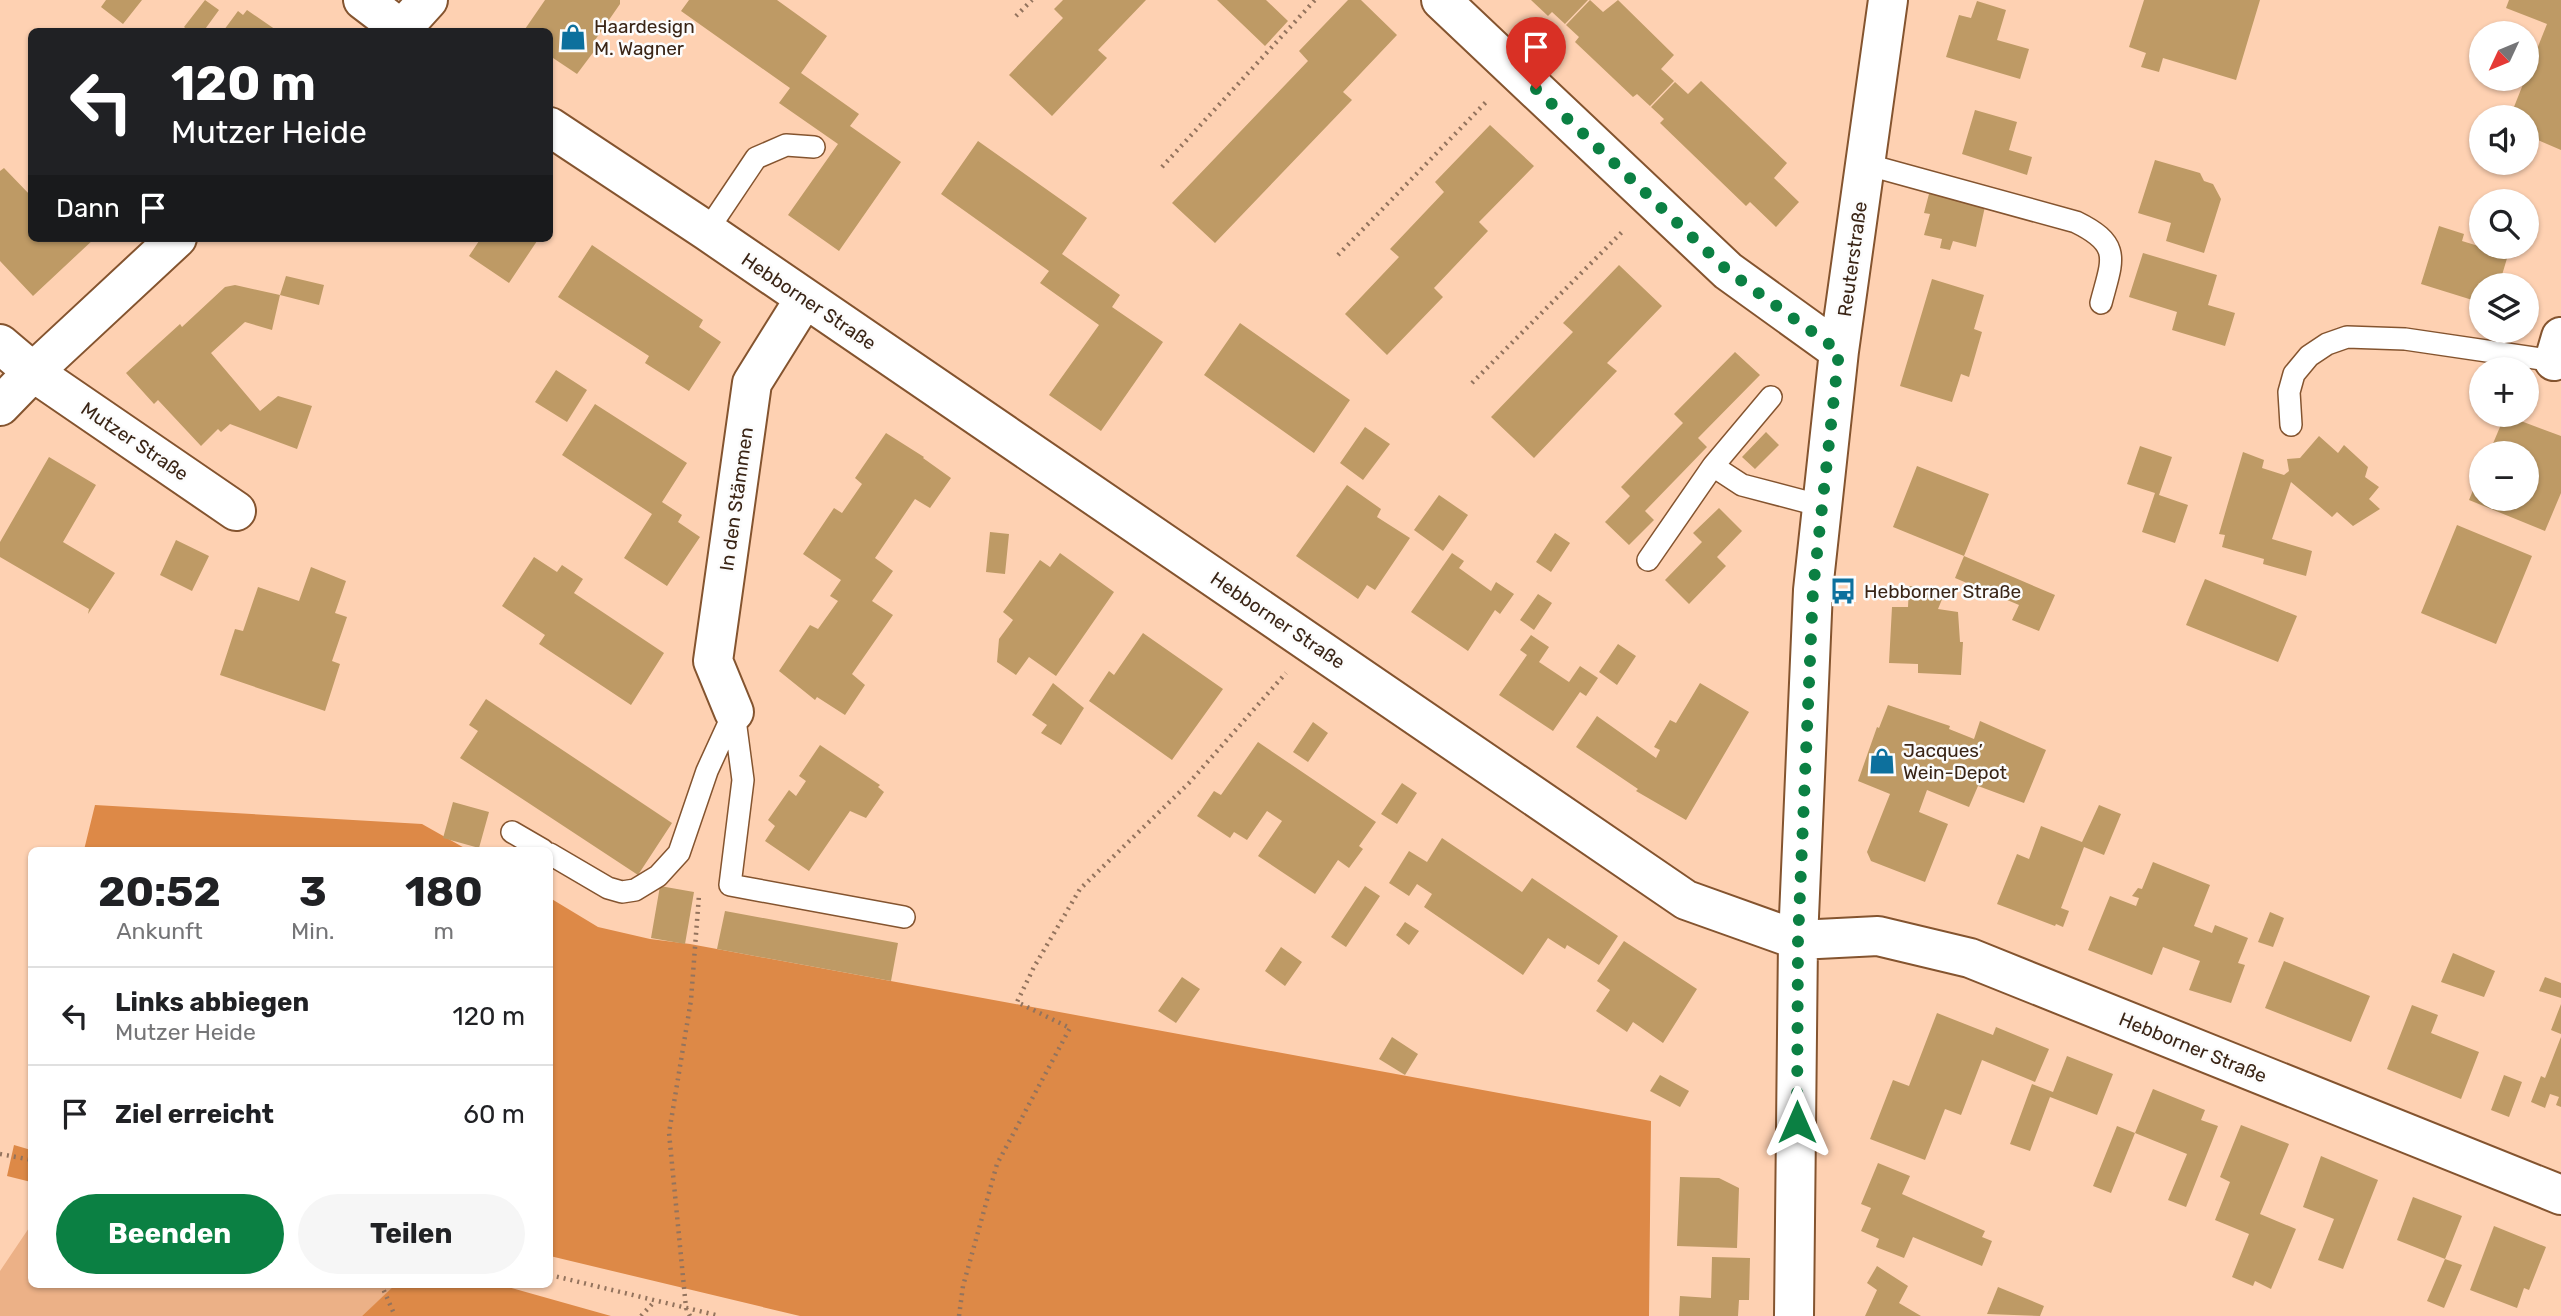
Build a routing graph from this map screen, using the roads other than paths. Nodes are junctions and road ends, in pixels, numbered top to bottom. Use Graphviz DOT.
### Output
graph roads {
  1 [pos="363,0"];
  2 [pos="428,0"];
  3 [pos="1441,0"];
  4 [pos="1888,0"];
  5 [pos="398,28"];
  6 [pos="405,28"];
  7 [pos="553,129"];
  8 [pos="814,147"];
  9 [pos="1865,164"];
  10 [pos="707,231"];
  11 [pos="173,242"];
  12 [pos="805,298"];
  13 [pos="2101,303"];
  14 [pos="0,344"];
  15 [pos="2558,349"];
  16 [pos="1839,351"];
  17 [pos="33,372"];
  18 [pos="1772,397"];
  19 [pos="0,406"];
  20 [pos="2291,425"];
  21 [pos="1713,466"];
  22 [pos="1822,506"];
  23 [pos="236,510"];
  24 [pos="1648,560"];
  25 [pos="734,712"];
  26 [pos="512,832"];
  27 [pos="538,847"];
  28 [pos="553,856"];
  29 [pos="904,917"];
  30 [pos="1798,940"];
  31 [pos="2561,1195"];
  32 [pos="1794,1316"];
  1 -- 5 [label="street"];
  2 -- 6 [label="street"];
  3 -- 16 [label="street"];
  4 -- 9 [label="street, Reuterstraße"];
  7 -- 10 [label="street, Hebborner Straße"];
  8 -- 10 [label="lane"];
  9 -- 13 [label="lane"];
  9 -- 16 [label="street, Reuterstraße"];
  10 -- 12 [label="street, Hebborner Straße"];
  11 -- 17 [label="street"];
  12 -- 25 [label="street, In den Stämmen"];
  12 -- 30 [label="street, Hebborner Straße"];
  14 -- 17 [label="street, Mutzer Straße"];
  15 -- 20 [label="lane"];
  16 -- 22 [label="street, Reuterstraße"];
  17 -- 19 [label="street"];
  17 -- 23 [label="street, Mutzer Straße"];
  18 -- 21 [label="lane"];
  21 -- 22 [label="lane"];
  21 -- 24 [label="lane"];
  22 -- 30 [label="street, Reuterstraße"];
  25 -- 28 [label="lane"];
  25 -- 29 [label="lane"];
  26 -- 27 [label="lane"];
  30 -- 31 [label="street, Hebborner Straße"];
  30 -- 32 [label="street, Reuterstraße"];
}
